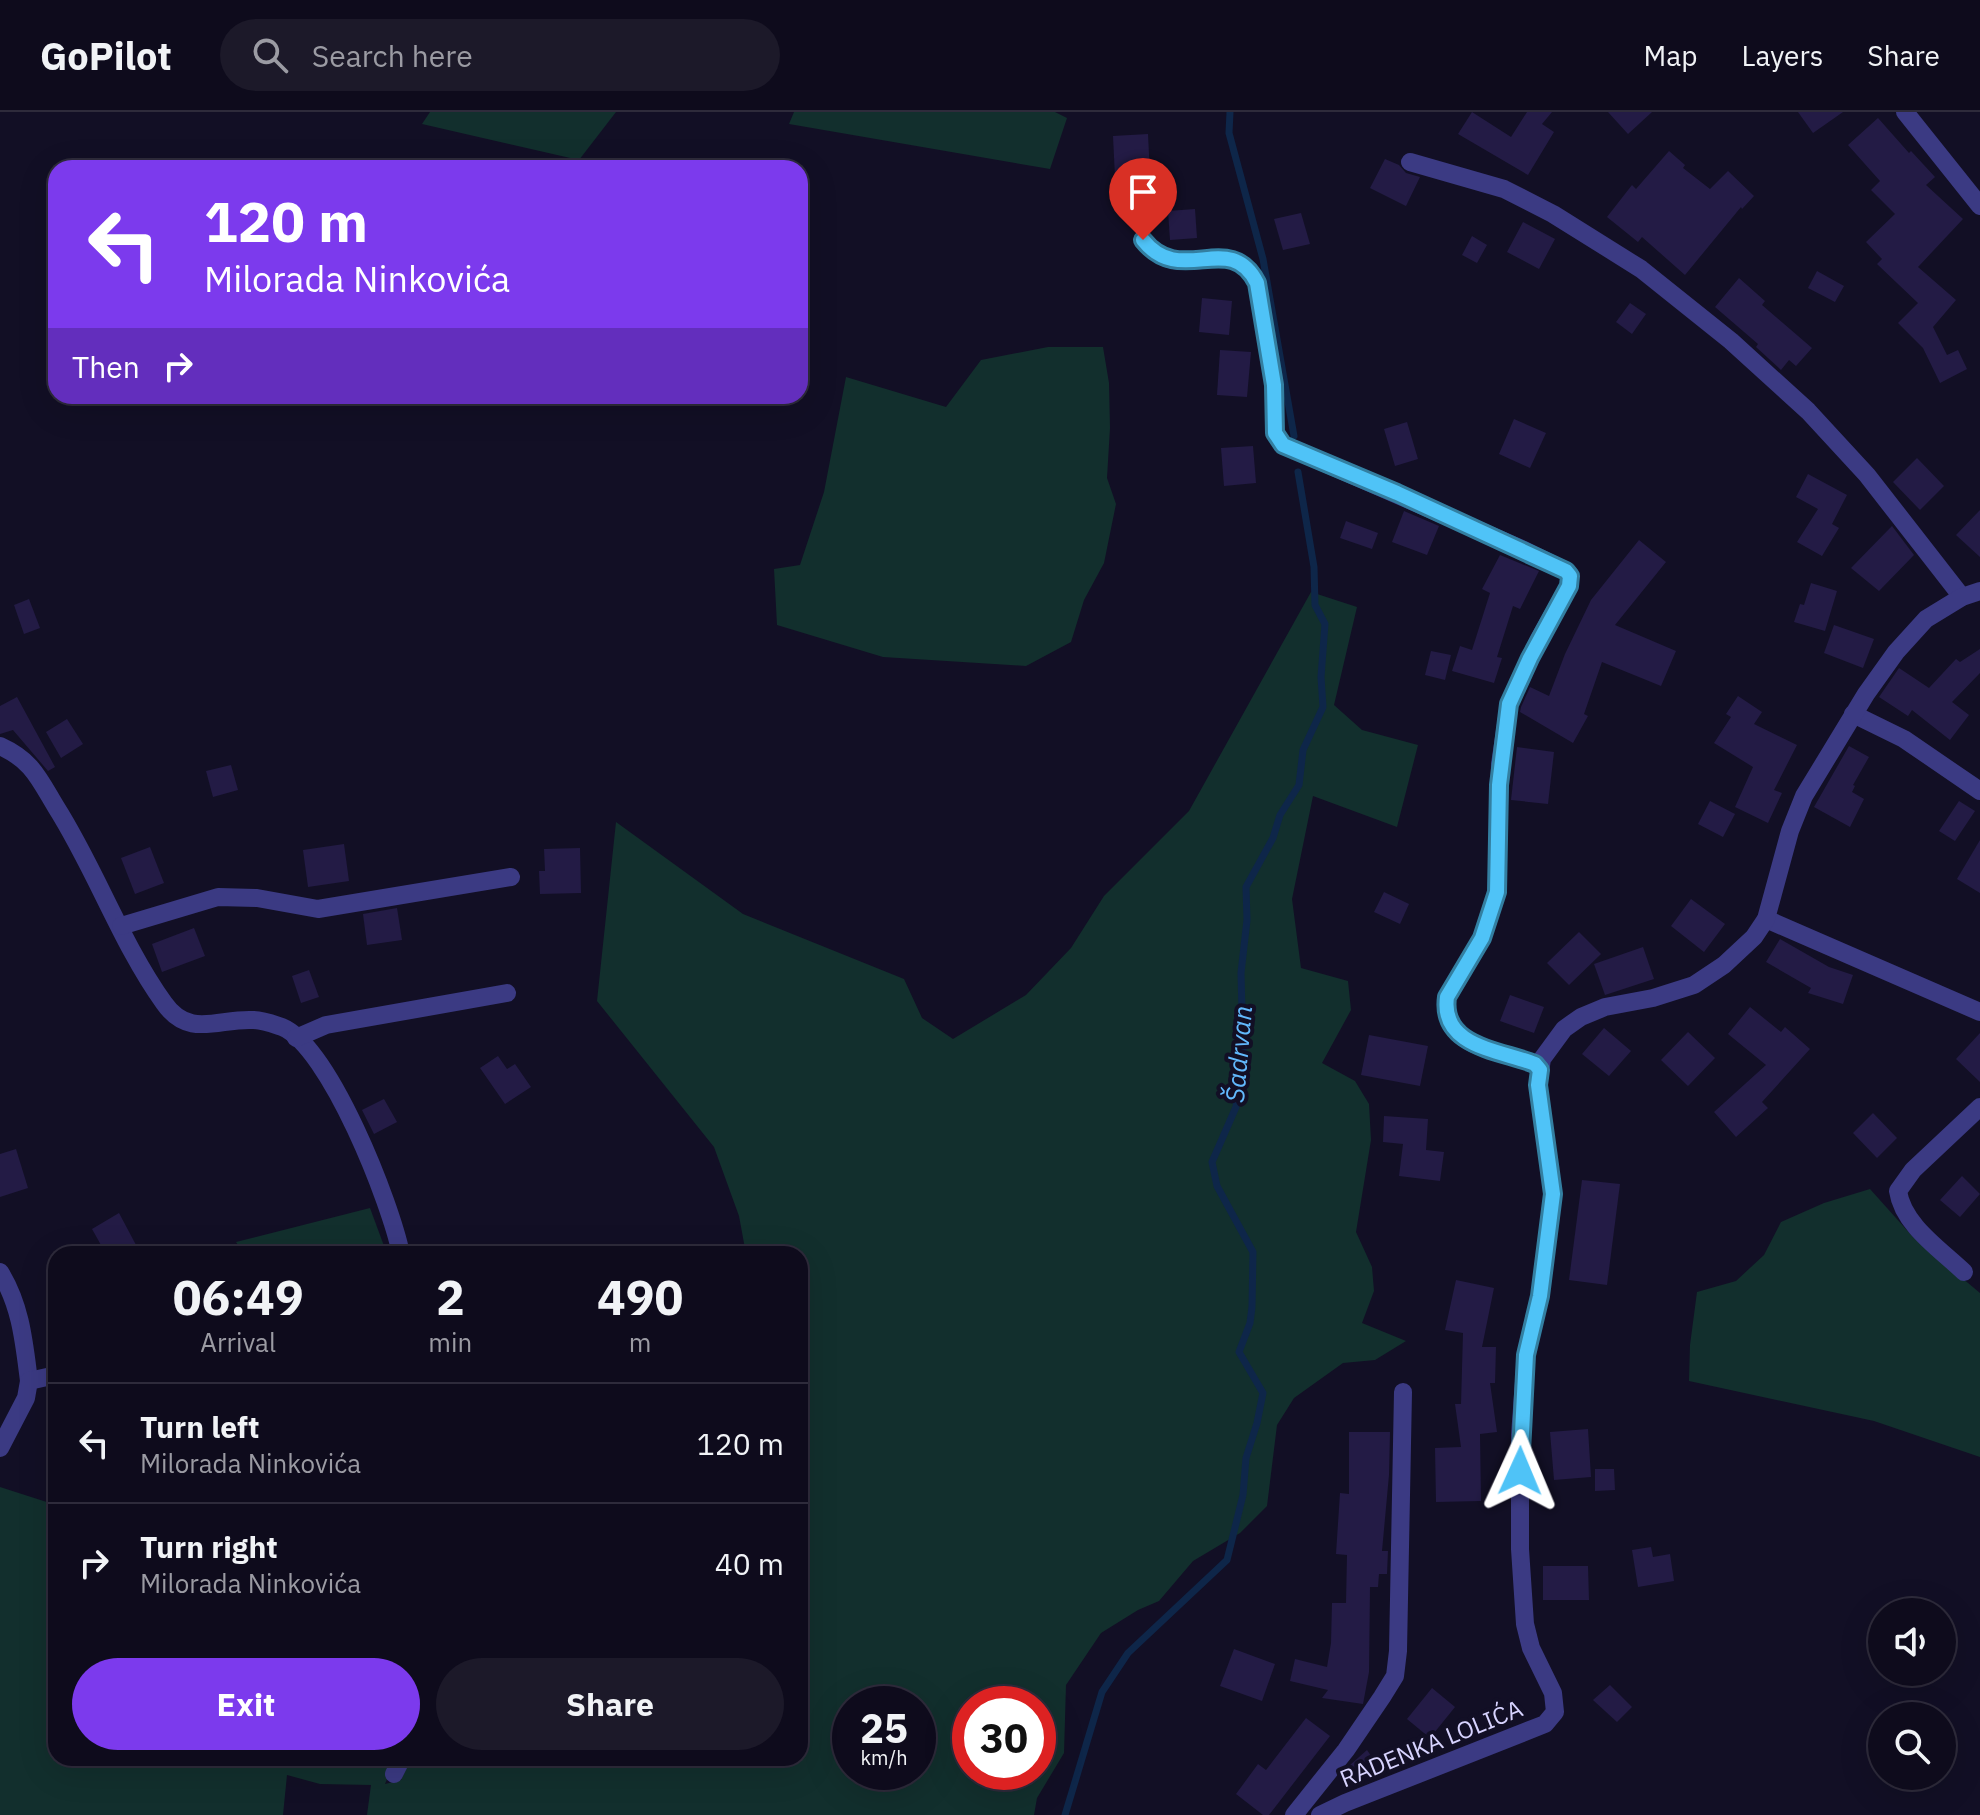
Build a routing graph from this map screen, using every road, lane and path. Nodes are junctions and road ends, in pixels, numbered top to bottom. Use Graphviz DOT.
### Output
graph roads {
  1 [pos="1905,112"];
  2 [pos="1410,162"];
  3 [pos="1980,206"];
  4 [pos="1143,240"];
  5 [pos="1980,591"];
  6 [pos="1962,597"];
  7 [pos="1853,714"];
  8 [pos="0,746"];
  9 [pos="1980,791"];
  10 [pos="511,877"];
  11 [pos="1766,919"];
  12 [pos="121,926"];
  13 [pos="507,993"];
  14 [pos="1980,1012"];
  15 [pos="296,1038"];
  16 [pos="1540,1070"];
  17 [pos="1980,1107"];
  18 [pos="399,1246"];
  19 [pos="0,1272"];
  20 [pos="1964,1272"];
  21 [pos="48,1377"];
  22 [pos="29,1381"];
  23 [pos="1403,1392"];
  24 [pos="0,1448"];
  25 [pos="1294,1815"];
  26 [pos="1320,1815"];
  1 -- 3 [label="street"];
  2 -- 6 [label="street"];
  4 -- 16 [label="street"];
  5 -- 6 [label="street"];
  6 -- 7 [label="street"];
  7 -- 9 [label="street"];
  7 -- 11 [label="street"];
  8 -- 12 [label="street"];
  10 -- 12 [label="street"];
  11 -- 14 [label="street"];
  11 -- 16 [label="street"];
  12 -- 15 [label="street"];
  13 -- 15 [label="street"];
  15 -- 18 [label="street"];
  16 -- 26 [label="street, RADENKA LOLIĆA"];
  17 -- 20 [label="street"];
  19 -- 22 [label="street"];
  21 -- 22 [label="street"];
  22 -- 24 [label="street"];
  23 -- 25 [label="street"];
}
